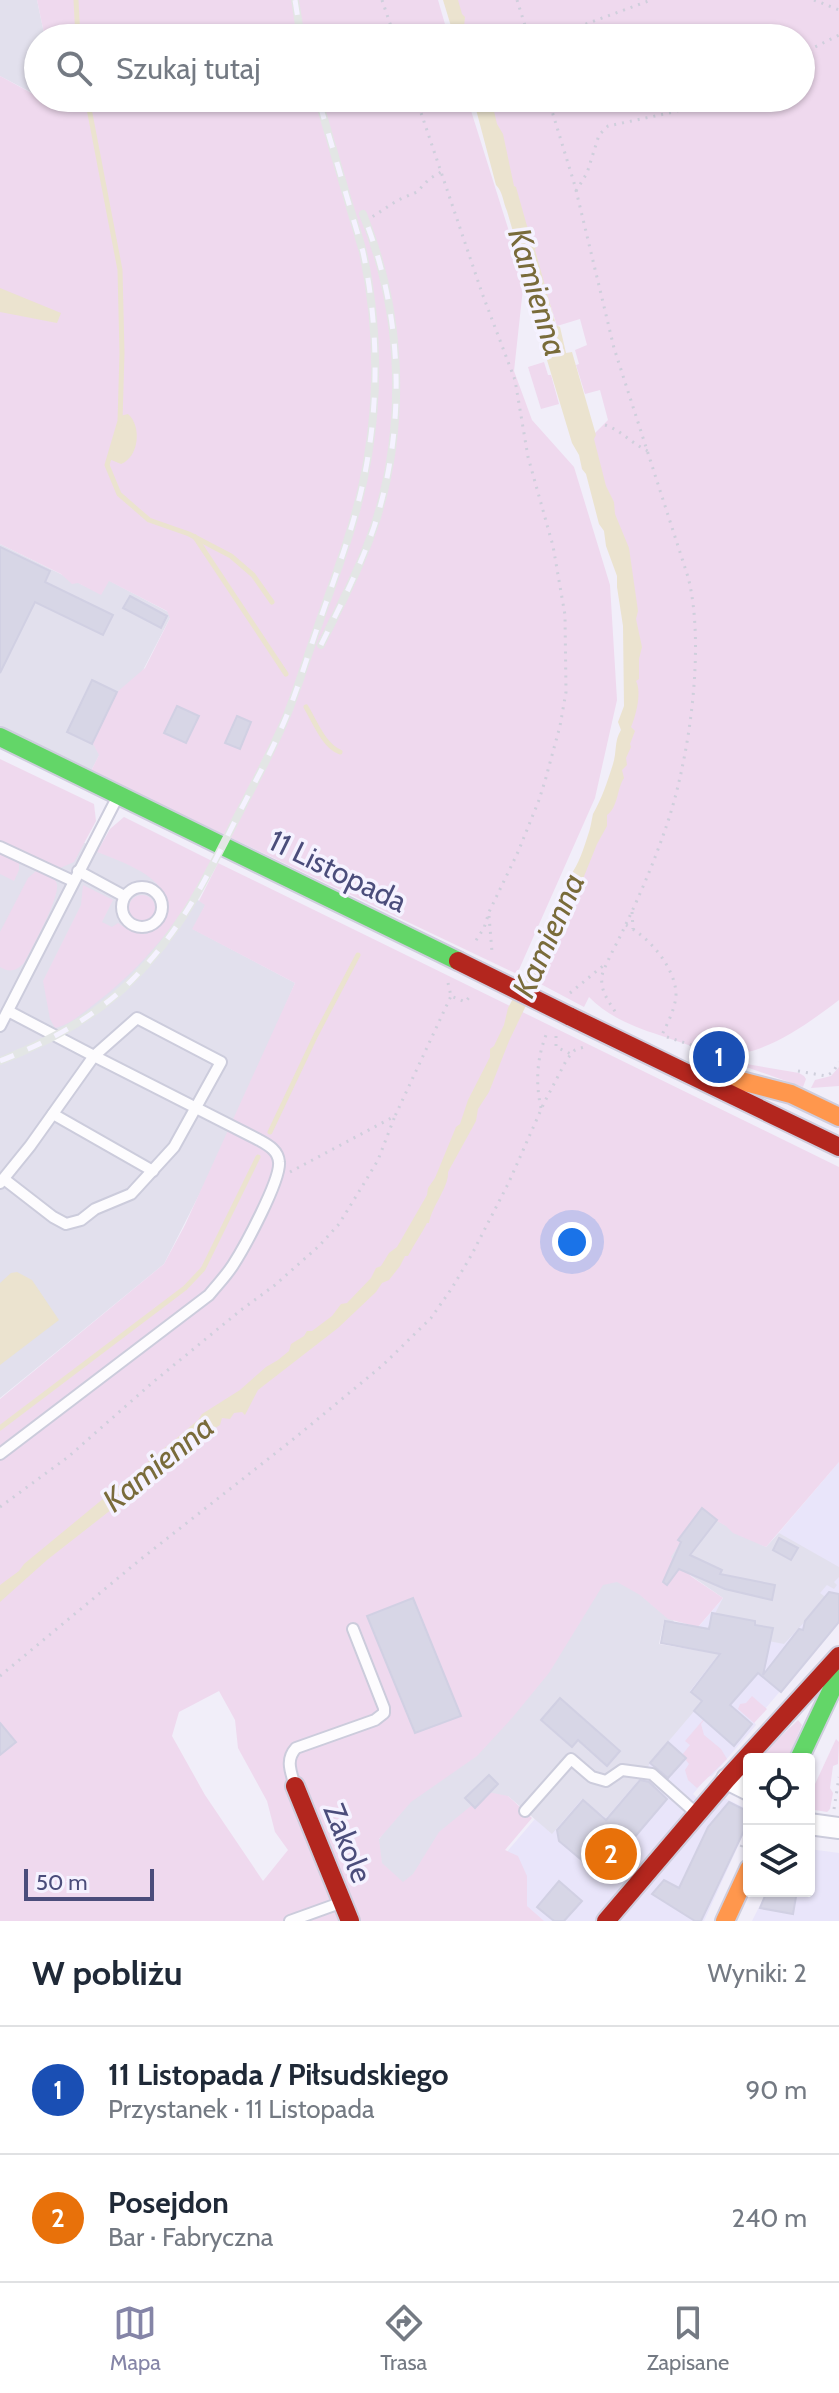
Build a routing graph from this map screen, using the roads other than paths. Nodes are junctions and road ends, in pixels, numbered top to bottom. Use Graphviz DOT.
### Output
graph roads {
  1 [pos="0,737"];
  2 [pos="119,795"];
  3 [pos="0,847"];
  4 [pos="76,876"];
  5 [pos="124,896"];
  6 [pos="8,1011"];
  7 [pos="0,1026"];
  8 [pos="652,1055"];
  9 [pos="94,1056"];
  10 [pos="791,1094"];
  11 [pos="832,1094"];
  12 [pos="196,1108"];
  13 [pos="53,1114"];
  14 [pos="839,1117"];
  15 [pos="800,1128"];
  16 [pos="839,1129"];
  17 [pos="839,1147"];
  18 [pos="153,1171"];
  19 [pos="2,1181"];
  20 [pos="0,1454"];
  21 [pos="353,1629"];
  22 [pos="839,1656"];
  23 [pos="839,1674"];
  24 [pos="802,1753"];
  25 [pos="727,1779"];
  26 [pos="295,1786"];
  27 [pos="743,1787"];
  28 [pos="525,1811"];
  29 [pos="697,1814"];
  30 [pos="835,1821"];
  31 [pos="815,1823"];
  32 [pos="743,1882"];
  33 [pos="342,1902"];
  34 [pos="290,1921"];
  35 [pos="350,1921"];
  36 [pos="606,1921"];
  37 [pos="725,1921"];
  1 -- 2 [label="street, 11 Listopada"];
  2 -- 4 [label="lane"];
  2 -- 8 [label="street, 11 Listopada, bridge"];
  3 -- 4 [label="lane"];
  4 -- 5 [label="lane"];
  4 -- 6 [label="lane"];
  5 -- 5 [label="lane"];
  6 -- 7 [label="lane"];
  6 -- 9 [label="lane"];
  8 -- 10 [label="street, 11 Listopada"];
  8 -- 15 [label="street, 11 Listopada"];
  9 -- 12 [label="lane"];
  9 -- 12 [label="lane"];
  9 -- 13 [label="lane"];
  10 -- 11 [label="street"];
  10 -- 14 [label="street, 11 Listopada"];
  12 -- 18 [label="lane"];
  12 -- 20 [label="lane"];
  13 -- 18 [label="lane"];
  13 -- 19 [label="lane"];
  15 -- 16 [label="street"];
  15 -- 17 [label="street, 11 Listopada"];
  18 -- 19 [label="lane"];
  21 -- 26 [label="lane"];
  22 -- 25 [label="street"];
  23 -- 24 [label="street"];
  25 -- 27 [label="street"];
  25 -- 29 [label="street"];
  26 -- 33 [label="street, Zakole"];
  28 -- 29 [label="lane"];
  29 -- 36 [label="street"];
  30 -- 31 [label="street"];
  32 -- 37 [label="street"];
  33 -- 34 [label="lane"];
  33 -- 35 [label="street, Zakole"];
}
